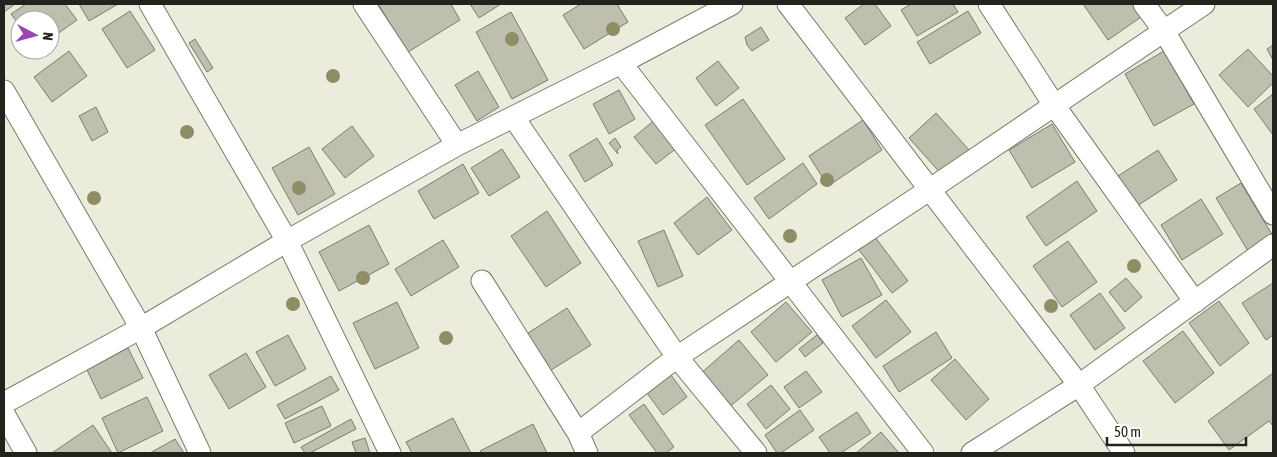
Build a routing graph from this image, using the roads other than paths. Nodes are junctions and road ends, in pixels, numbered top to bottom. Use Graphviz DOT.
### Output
graph roads {
  1 [pos="150,4"];
  2 [pos="364,4"];
  3 [pos="732,4"];
  4 [pos="788,4"];
  5 [pos="989,4"];
  6 [pos="1144,4"];
  7 [pos="1204,4"];
  8 [pos="1164,31"];
  9 [pos="621,63"];
  10 [pos="4,91"];
  11 [pos="1054,105"];
  12 [pos="514,118"];
  13 [pos="457,145"];
  14 [pos="929,190"];
  15 [pos="1273,214"];
  16 [pos="287,241"];
  17 [pos="1273,245"];
  18 [pos="482,281"];
  19 [pos="790,281"];
  20 [pos="1195,302"];
  21 [pos="141,328"];
  22 [pos="677,357"];
  23 [pos="1079,385"];
  24 [pos="4,403"];
  25 [pos="4,414"];
  26 [pos="578,433"];
  27 [pos="26,453"];
  28 [pos="200,453"];
  29 [pos="390,453"];
  30 [pos="587,453"];
  31 [pos="756,453"];
  32 [pos="923,453"];
  33 [pos="972,453"];
  34 [pos="1124,453"];
  1 -- 16 [label="street"];
  2 -- 13 [label="street"];
  3 -- 9 [label="street"];
  4 -- 14 [label="street"];
  5 -- 11 [label="street"];
  6 -- 8 [label="street"];
  7 -- 8 [label="street"];
  8 -- 11 [label="street"];
  8 -- 15 [label="street"];
  9 -- 12 [label="street"];
  9 -- 19 [label="street"];
  10 -- 21 [label="street"];
  11 -- 14 [label="street"];
  11 -- 20 [label="street"];
  12 -- 13 [label="street"];
  12 -- 22 [label="street"];
  13 -- 16 [label="street"];
  14 -- 19 [label="street"];
  14 -- 23 [label="street"];
  16 -- 21 [label="street"];
  16 -- 29 [label="street"];
  17 -- 20 [label="street"];
  18 -- 26 [label="street"];
  19 -- 22 [label="street"];
  19 -- 32 [label="street"];
  20 -- 23 [label="street"];
  21 -- 24 [label="street"];
  21 -- 28 [label="street"];
  22 -- 26 [label="street"];
  22 -- 31 [label="street"];
  23 -- 33 [label="street"];
  23 -- 34 [label="street"];
  25 -- 27 [label="street"];
  26 -- 30 [label="street"];
}
